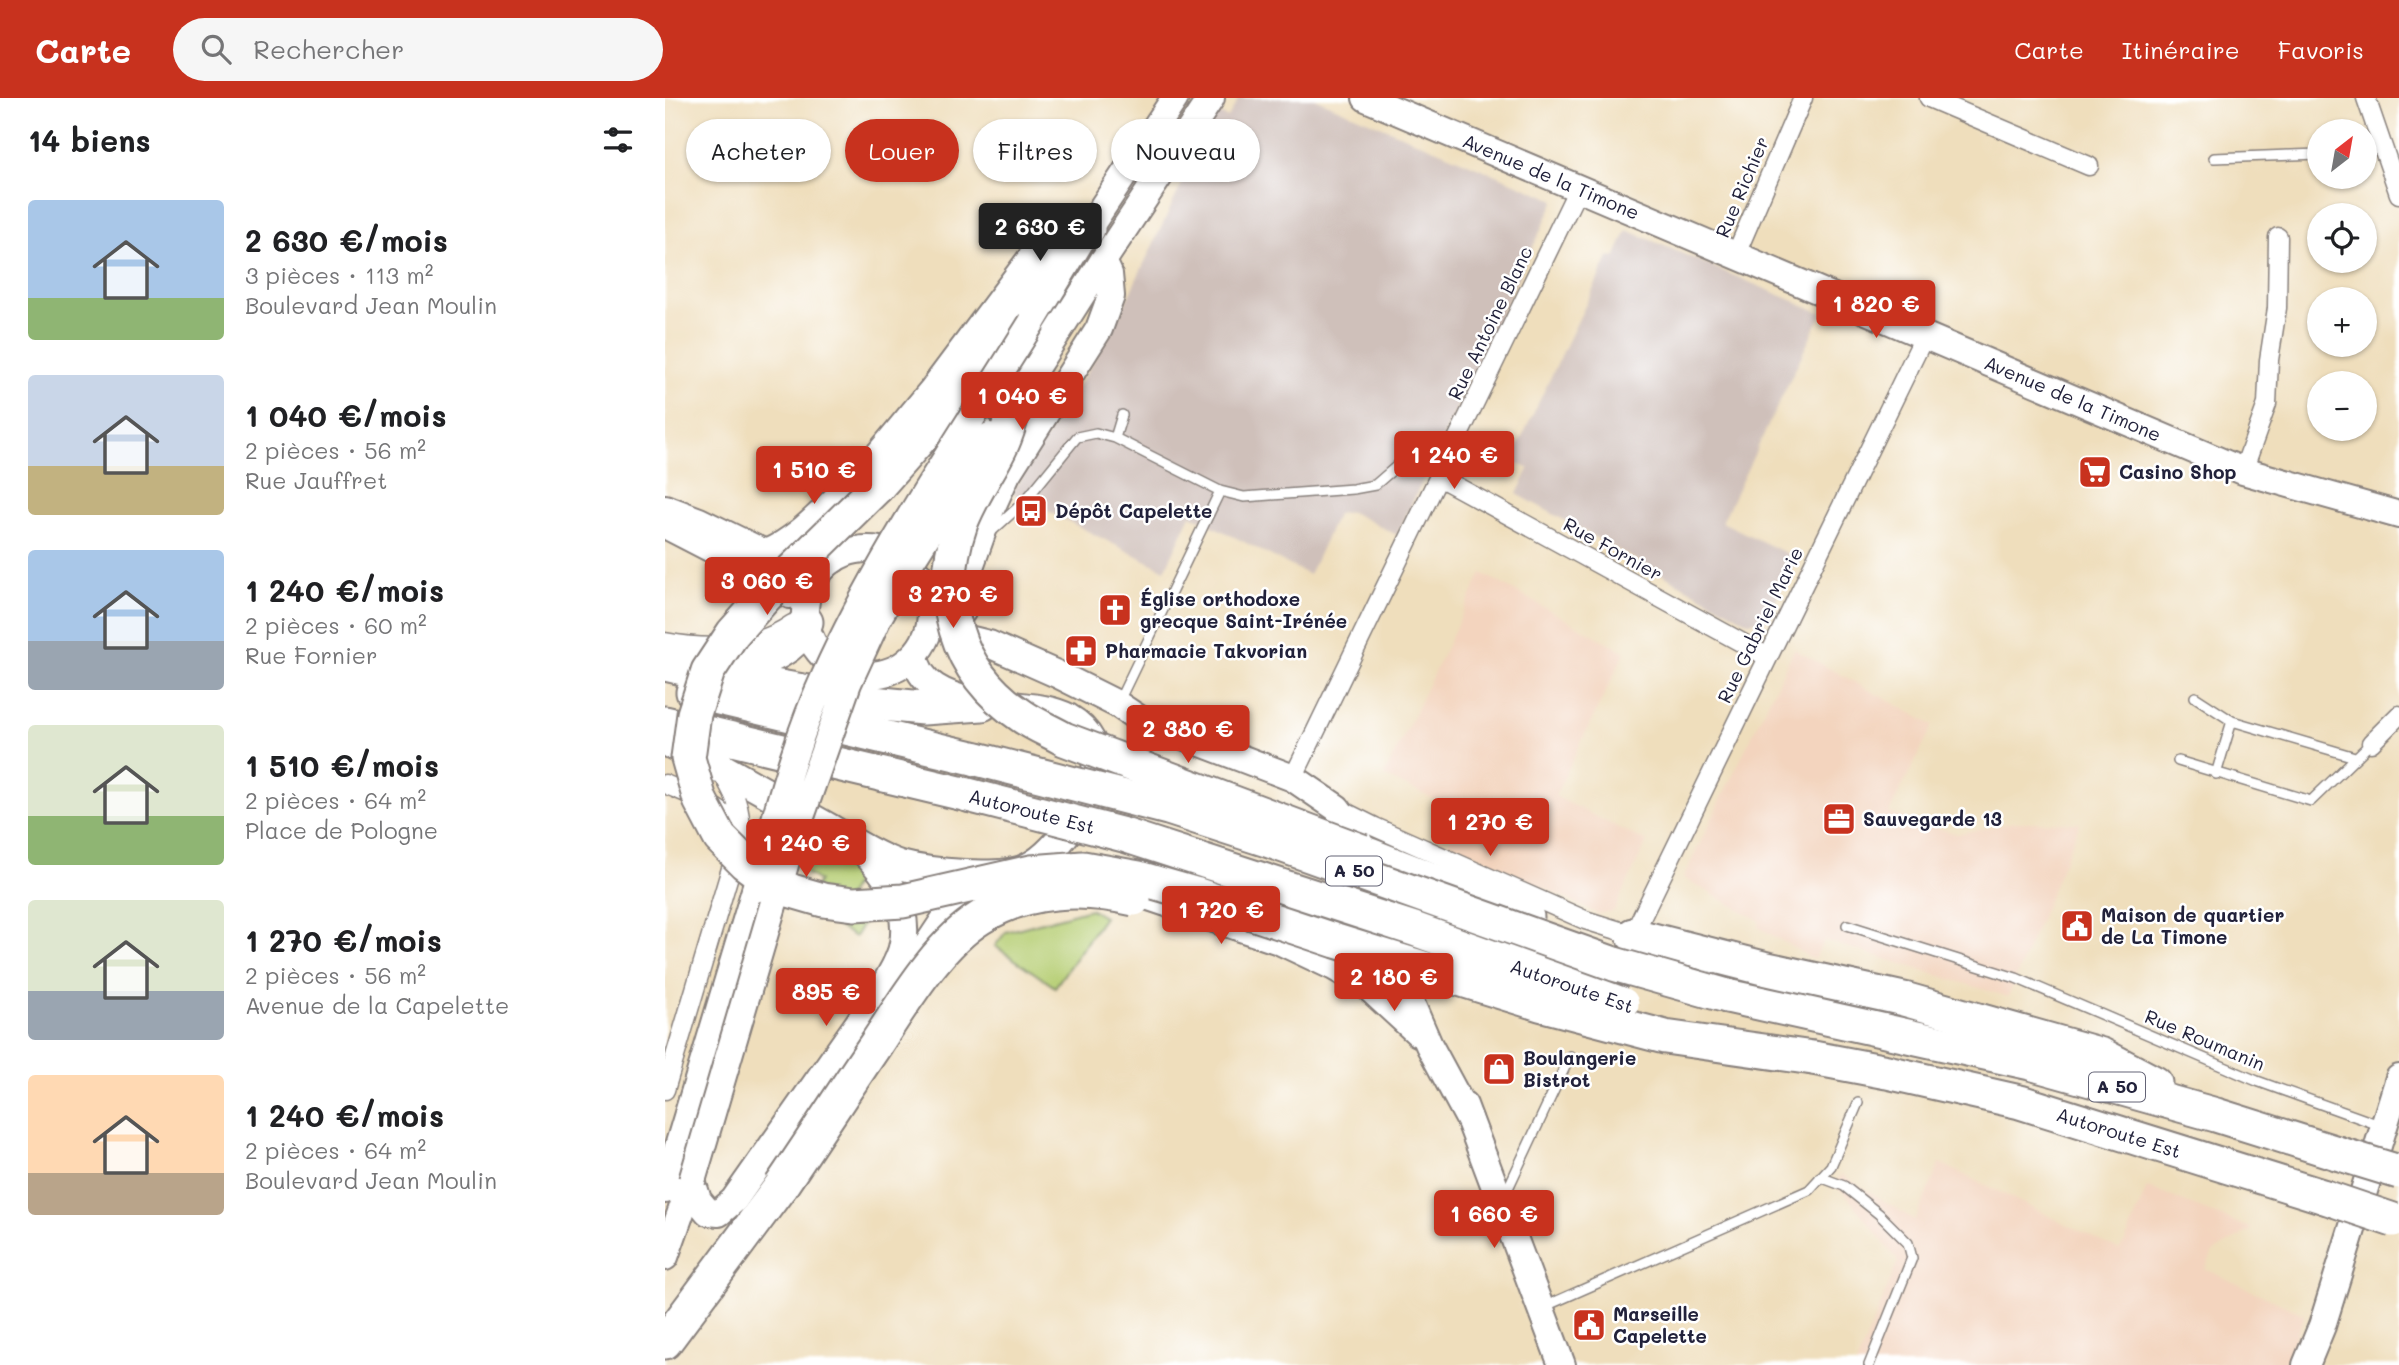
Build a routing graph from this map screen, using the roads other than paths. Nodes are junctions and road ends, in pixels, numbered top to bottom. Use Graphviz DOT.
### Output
graph roads {
  1 [pos="1175,98"];
  2 [pos="1211,98"];
  3 [pos="1803,98"];
  4 [pos="1929,98"];
  5 [pos="2366,98"];
  6 [pos="1373,99"];
  7 [pos="2383,149"];
  8 [pos="2377,150"];
  9 [pos="2307,154"];
  10 [pos="2214,158"];
  11 [pos="2089,166"];
  12 [pos="1579,187"];
  13 [pos="2399,194"];
  14 [pos="1088,229"];
  15 [pos="2278,236"];
  16 [pos="1736,254"];
  17 [pos="1103,261"];
  18 [pos="1925,335"];
  19 [pos="1016,401"];
  20 [pos="1122,415"];
  21 [pos="1115,438"];
  22 [pos="1398,465"];
  23 [pos="2243,471"];
  24 [pos="1439,478"];
  25 [pos="871,479"];
  26 [pos="1220,491"];
  27 [pos="665,508"];
  28 [pos="2399,515"];
  29 [pos="665,525"];
  30 [pos="982,539"];
  31 [pos="766,553"];
  32 [pos="827,565"];
  33 [pos="929,595"];
  34 [pos="806,613"];
  35 [pos="989,645"];
  36 [pos="918,651"];
  37 [pos="1768,657"];
  38 [pos="669,665"];
  39 [pos="2195,697"];
  40 [pos="982,704"];
  41 [pos="1117,704"];
  42 [pos="2399,715"];
  43 [pos="2232,721"];
  44 [pos="665,723"];
  45 [pos="665,738"];
  46 [pos="2371,743"];
  47 [pos="2355,757"];
  48 [pos="2178,761"];
  49 [pos="717,765"];
  50 [pos="2216,774"];
  51 [pos="1293,778"];
  52 [pos="665,785"];
  53 [pos="1337,808"];
  54 [pos="741,831"];
  55 [pos="855,843"];
  56 [pos="1026,868"];
  57 [pos="976,873"];
  58 [pos="1847,925"];
  59 [pos="919,934"];
  60 [pos="1633,935"];
  61 [pos="1336,941"];
  62 [pos="1367,986"];
  63 [pos="1412,986"];
  64 [pos="1727,996"];
  65 [pos="1429,1045"];
  66 [pos="1570,1056"];
  67 [pos="1813,1058"];
  68 [pos="665,1090"];
  69 [pos="2397,1093"];
  70 [pos="1858,1103"];
  71 [pos="2216,1115"];
  72 [pos="1469,1119"];
  73 [pos="2384,1127"];
  74 [pos="2399,1172"];
  75 [pos="1821,1177"];
  76 [pos="675,1182"];
  77 [pos="1501,1202"];
  78 [pos="2396,1221"];
  79 [pos="665,1257"];
  80 [pos="1541,1308"];
  81 [pos="665,1342"];
  82 [pos="1562,1365"];
  83 [pos="1869,1365"];
  84 [pos="2306,1365"];
  1 -- 14 [label="main road"];
  2 -- 17 [label="main road"];
  3 -- 16 [label="street, Rue Richier"];
  4 -- 11 [label="street"];
  5 -- 7 [label="street"];
  6 -- 12 [label="main road, Avenue de la Timone"];
  7 -- 8 [label="lane"];
  7 -- 13 [label="street"];
  9 -- 10 [label="lane"];
  12 -- 16 [label="main road, Avenue de la Timone"];
  12 -- 24 [label="street, Rue Antoine Blanc"];
  14 -- 25 [label="highway"];
  14 -- 76 [label="main road, bridge"];
  15 -- 23 [label="street"];
  16 -- 18 [label="main road, Avenue de la Timone"];
  17 -- 19 [label="main road"];
  17 -- 30 [label="main road"];
  18 -- 23 [label="main road, Avenue de la Timone"];
  18 -- 37 [label="street, Rue Gabriel Marie"];
  19 -- 64 [label="highway, bridge"];
  19 -- 76 [label="main road, bridge"];
  20 -- 21 [label="lane"];
  21 -- 26 [label="lane"];
  21 -- 30 [label="lane"];
  22 -- 26 [label="lane"];
  23 -- 28 [label="main road, Avenue de la Timone"];
  24 -- 37 [label="street, Rue Fornier"];
  24 -- 51 [label="street, Rue Antoine Blanc"];
  25 -- 31 [label="main road"];
  25 -- 32 [label="main road"];
  25 -- 61 [label="highway, bridge"];
  26 -- 41 [label="lane"];
  27 -- 31 [label="main road"];
  29 -- 34 [label="main road"];
  30 -- 33 [label="main road"];
  30 -- 35 [label="main road"];
  31 -- 32 [label="main road"];
  32 -- 33 [label="main road"];
  32 -- 34 [label="main road"];
  33 -- 35 [label="main road"];
  33 -- 36 [label="main road"];
  34 -- 36 [label="main road"];
  34 -- 38 [label="highway"];
  35 -- 36 [label="main road"];
  35 -- 41 [label="main road"];
  36 -- 40 [label="main road"];
  37 -- 60 [label="street, Rue Gabriel Marie"];
  38 -- 40 [label="highway"];
  38 -- 64 [label="highway, Autoroute Est / A 50, bridge"];
  39 -- 43 [label="lane"];
  40 -- 56 [label="main road"];
  41 -- 51 [label="main road"];
  42 -- 46 [label="street"];
  43 -- 47 [label="lane"];
  43 -- 50 [label="lane"];
  44 -- 67 [label="highway, Autoroute Est / A 50, bridge"];
  45 -- 49 [label="highway"];
  46 -- 47 [label="lane"];
  47 -- 50 [label="lane"];
  48 -- 50 [label="lane"];
  49 -- 54 [label="street"];
  49 -- 55 [label="main road"];
  51 -- 53 [label="main road"];
  52 -- 54 [label="street"];
  53 -- 60 [label="street"];
  53 -- 63 [label="main road"];
  54 -- 68 [label="street"];
  55 -- 57 [label="main road"];
  55 -- 59 [label="main road"];
  56 -- 57 [label="main road"];
  56 -- 62 [label="main road"];
  56 -- 81 [label="main road"];
  57 -- 59 [label="main road"];
  58 -- 73 [label="lane, Rue Roumanin"];
  59 -- 76 [label="main road"];
  59 -- 81 [label="main road"];
  60 -- 71 [label="highway"];
  61 -- 67 [label="highway, bridge"];
  61 -- 81 [label="highway, bridge"];
  62 -- 63 [label="main road"];
  62 -- 65 [label="main road"];
  63 -- 65 [label="main road"];
  63 -- 72 [label="main road"];
  64 -- 71 [label="highway, Autoroute Est / A 50"];
  65 -- 72 [label="main road"];
  66 -- 77 [label="lane"];
  67 -- 78 [label="highway, Autoroute Est / A 50, bridge"];
  69 -- 73 [label="main road"];
  70 -- 75 [label="lane"];
  71 -- 74 [label="highway, Autoroute Est / A 50, bridge"];
  72 -- 77 [label="main road"];
  73 -- 84 [label="main road"];
  75 -- 80 [label="lane"];
  75 -- 83 [label="lane"];
  76 -- 79 [label="main road"];
  77 -- 80 [label="main road"];
  80 -- 82 [label="main road"];
}
